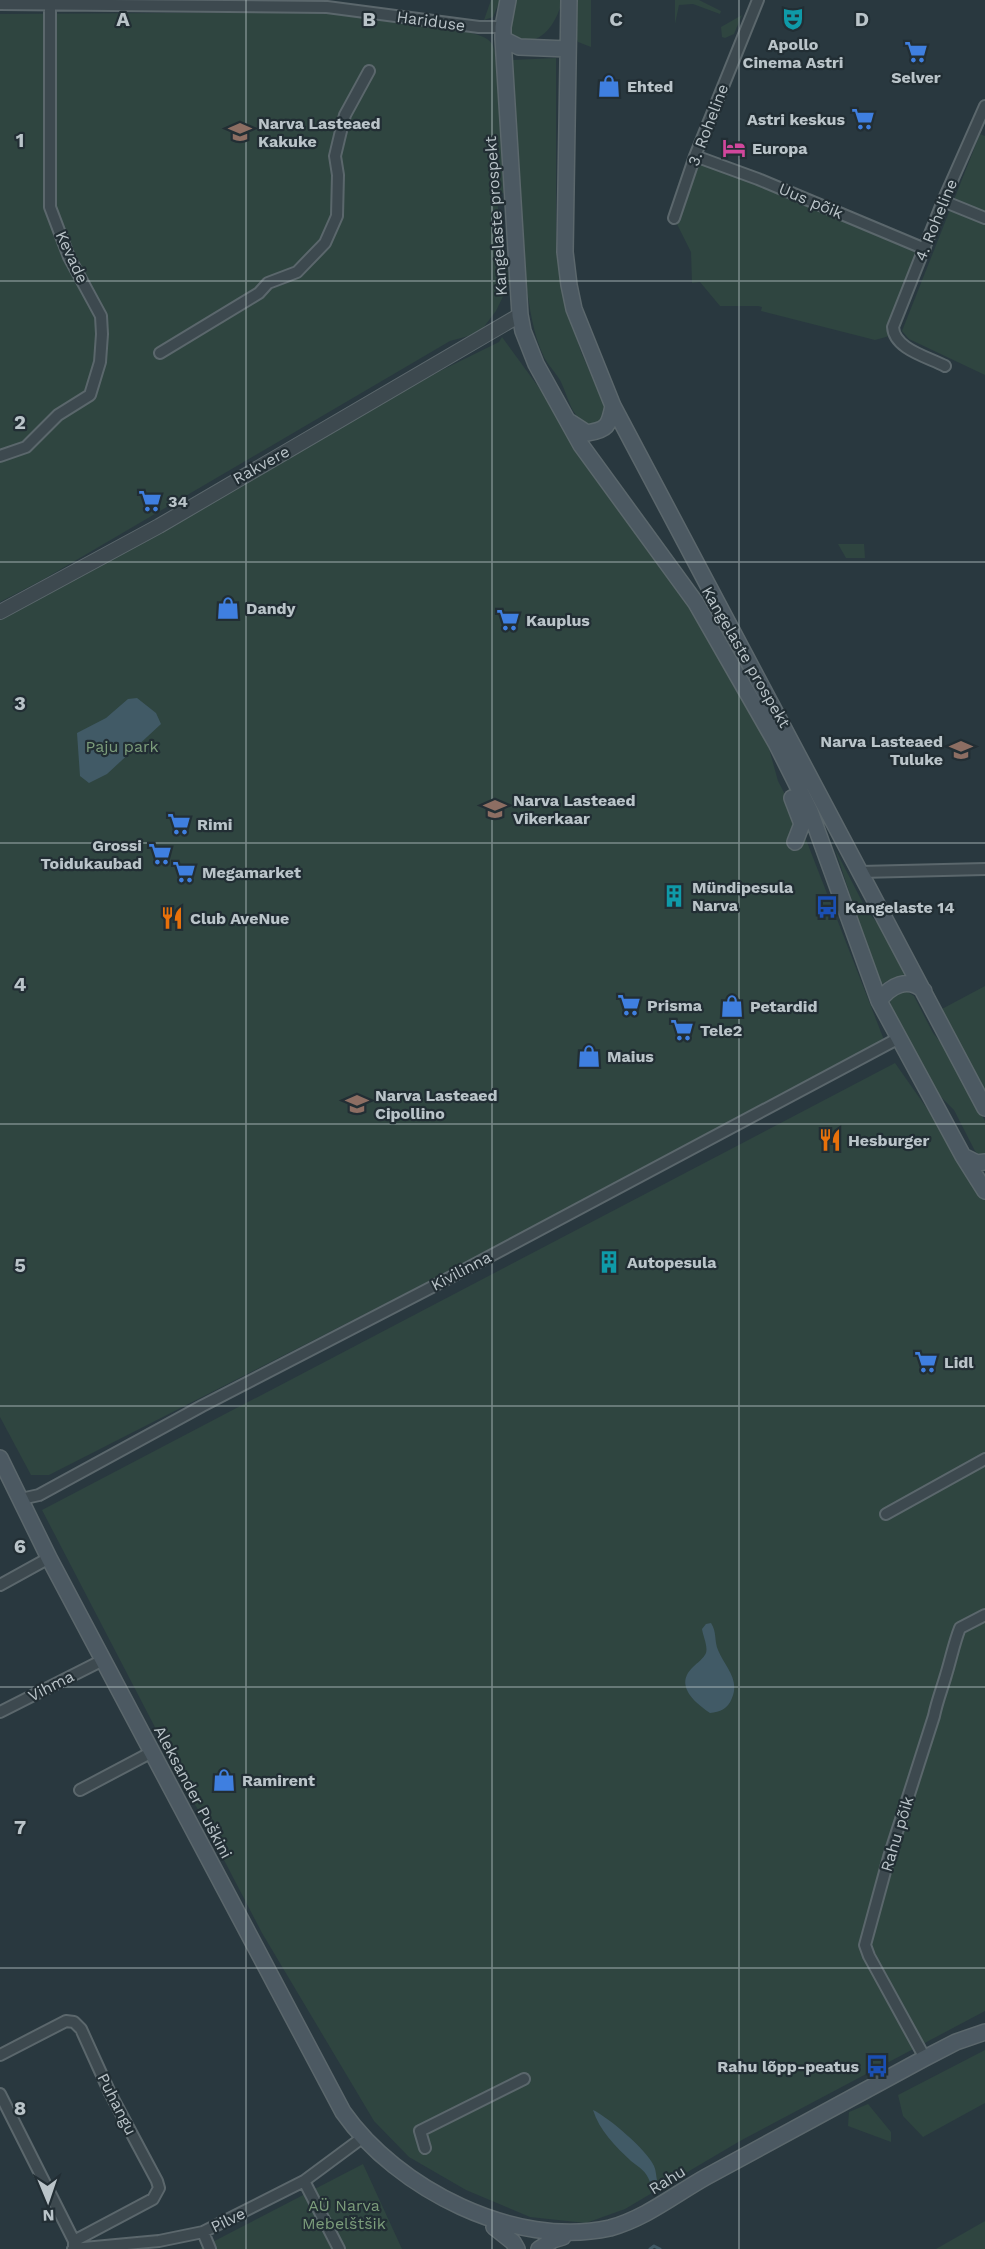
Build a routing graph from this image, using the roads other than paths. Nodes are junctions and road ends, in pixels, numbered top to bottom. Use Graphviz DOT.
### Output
graph roads {
  1 [pos="508,0"];
  2 [pos="570,0"];
  3 [pos="758,0"];
  4 [pos="6,3"];
  5 [pos="50,5"];
  6 [pos="503,33"];
  7 [pos="568,49"];
  8 [pos="369,71"];
  9 [pos="985,106"];
  10 [pos="695,156"];
  11 [pos="943,201"];
  12 [pos="674,218"];
  13 [pos="985,218"];
  14 [pos="925,249"];
  15 [pos="520,315"];
  16 [pos="160,353"];
  17 [pos="945,366"];
  18 [pos="613,406"];
  19 [pos="567,420"];
  20 [pos="0,456"];
  21 [pos="0,612"];
  22 [pos="776,743"];
  23 [pos="837,829"];
  24 [pos="818,833"];
  25 [pos="795,842"];
  26 [pos="985,869"];
  27 [pos="860,872"];
  28 [pos="924,991"];
  29 [pos="879,1001"];
  30 [pos="899,1038"];
  31 [pos="985,1108"];
  32 [pos="963,1156"];
  33 [pos="985,1162"];
  34 [pos="985,1191"];
  35 [pos="0,1458"];
  36 [pos="985,1459"];
  37 [pos="21,1499"];
  38 [pos="886,1514"];
  39 [pos="49,1558"];
  40 [pos="0,1585"];
  41 [pos="985,1615"];
  42 [pos="103,1660"];
  43 [pos="0,1712"];
  44 [pos="152,1752"];
  45 [pos="80,1790"];
  46 [pos="985,2032"];
  47 [pos="0,2055"];
  48 [pos="925,2058"];
  49 [pos="524,2079"];
  50 [pos="0,2094"];
  51 [pos="362,2138"];
  52 [pos="425,2148"];
  53 [pos="304,2181"];
  54 [pos="481,2218"];
  55 [pos="530,2231"];
  56 [pos="203,2232"];
  57 [pos="569,2235"];
  58 [pos="74,2246"];
  59 [pos="210,2249"];
  60 [pos="339,2249"];
  61 [pos="518,2249"];
  62 [pos="527,2249"];
  63 [pos="539,2249"];
  1 -- 6 [label="main road, Kangelaste prospekt"];
  2 -- 7 [label="main road, Kangelaste prospekt"];
  3 -- 10 [label="street, 3. Roheline"];
  4 -- 5 [label="street, Hariduse"];
  5 -- 6 [label="street, Hariduse"];
  5 -- 20 [label="street, Kevade"];
  6 -- 7 [label="main road"];
  6 -- 15 [label="main road, Kangelaste prospekt"];
  7 -- 18 [label="main road, Kangelaste prospekt"];
  8 -- 16 [label="street"];
  9 -- 11 [label="street, 4. Roheline"];
  10 -- 12 [label="street, 3. Roheline"];
  10 -- 14 [label="street, Uus põik"];
  11 -- 13 [label="street"];
  11 -- 14 [label="street, 4. Roheline"];
  14 -- 17 [label="street, 4. Roheline"];
  15 -- 19 [label="main road, Kangelaste prospekt"];
  15 -- 21 [label="street, Rakvere"];
  18 -- 19 [label="main road"];
  18 -- 23 [label="main road, Kangelaste prospekt"];
  19 -- 22 [label="main road, Kangelaste prospekt"];
  22 -- 24 [label="main road, Kangelaste prospekt"];
  22 -- 25 [label="main road"];
  23 -- 24 [label="main road"];
  23 -- 27 [label="main road, Kangelaste prospekt"];
  24 -- 29 [label="main road, Kangelaste prospekt"];
  26 -- 27 [label="street"];
  27 -- 28 [label="main road, Kangelaste prospekt"];
  28 -- 29 [label="main road"];
  28 -- 31 [label="main road, Kangelaste prospekt"];
  29 -- 30 [label="main road, Kangelaste prospekt"];
  30 -- 32 [label="main road, Kangelaste prospekt"];
  30 -- 37 [label="street, Kivilinna"];
  32 -- 33 [label="main road"];
  32 -- 34 [label="main road, Kangelaste prospekt"];
  35 -- 37 [label="main road, Aleksander Puškini"];
  36 -- 38 [label="street"];
  37 -- 39 [label="main road, Aleksander Puškini"];
  39 -- 40 [label="street"];
  39 -- 42 [label="main road, Aleksander Puškini"];
  41 -- 48 [label="street, Rahu põik"];
  42 -- 43 [label="street, Vihma"];
  42 -- 44 [label="main road, Aleksander Puškini"];
  44 -- 45 [label="street"];
  44 -- 51 [label="main road, Aleksander Puškini"];
  46 -- 48 [label="main road, Rahu"];
  47 -- 58 [label="street, Puhangu"];
  48 -- 57 [label="main road, Rahu"];
  49 -- 52 [label="street"];
  50 -- 58 [label="street"];
  51 -- 53 [label="street, Pilve"];
  51 -- 54 [label="main road, Rahu"];
  53 -- 56 [label="street, Pilve"];
  53 -- 60 [label="street"];
  54 -- 55 [label="main road, Rahu"];
  54 -- 61 [label="main road"];
  55 -- 57 [label="main road, Rahu"];
  55 -- 62 [label="main road"];
  56 -- 58 [label="street, Pilve"];
  56 -- 59 [label="street"];
  57 -- 63 [label="main road"];
}
